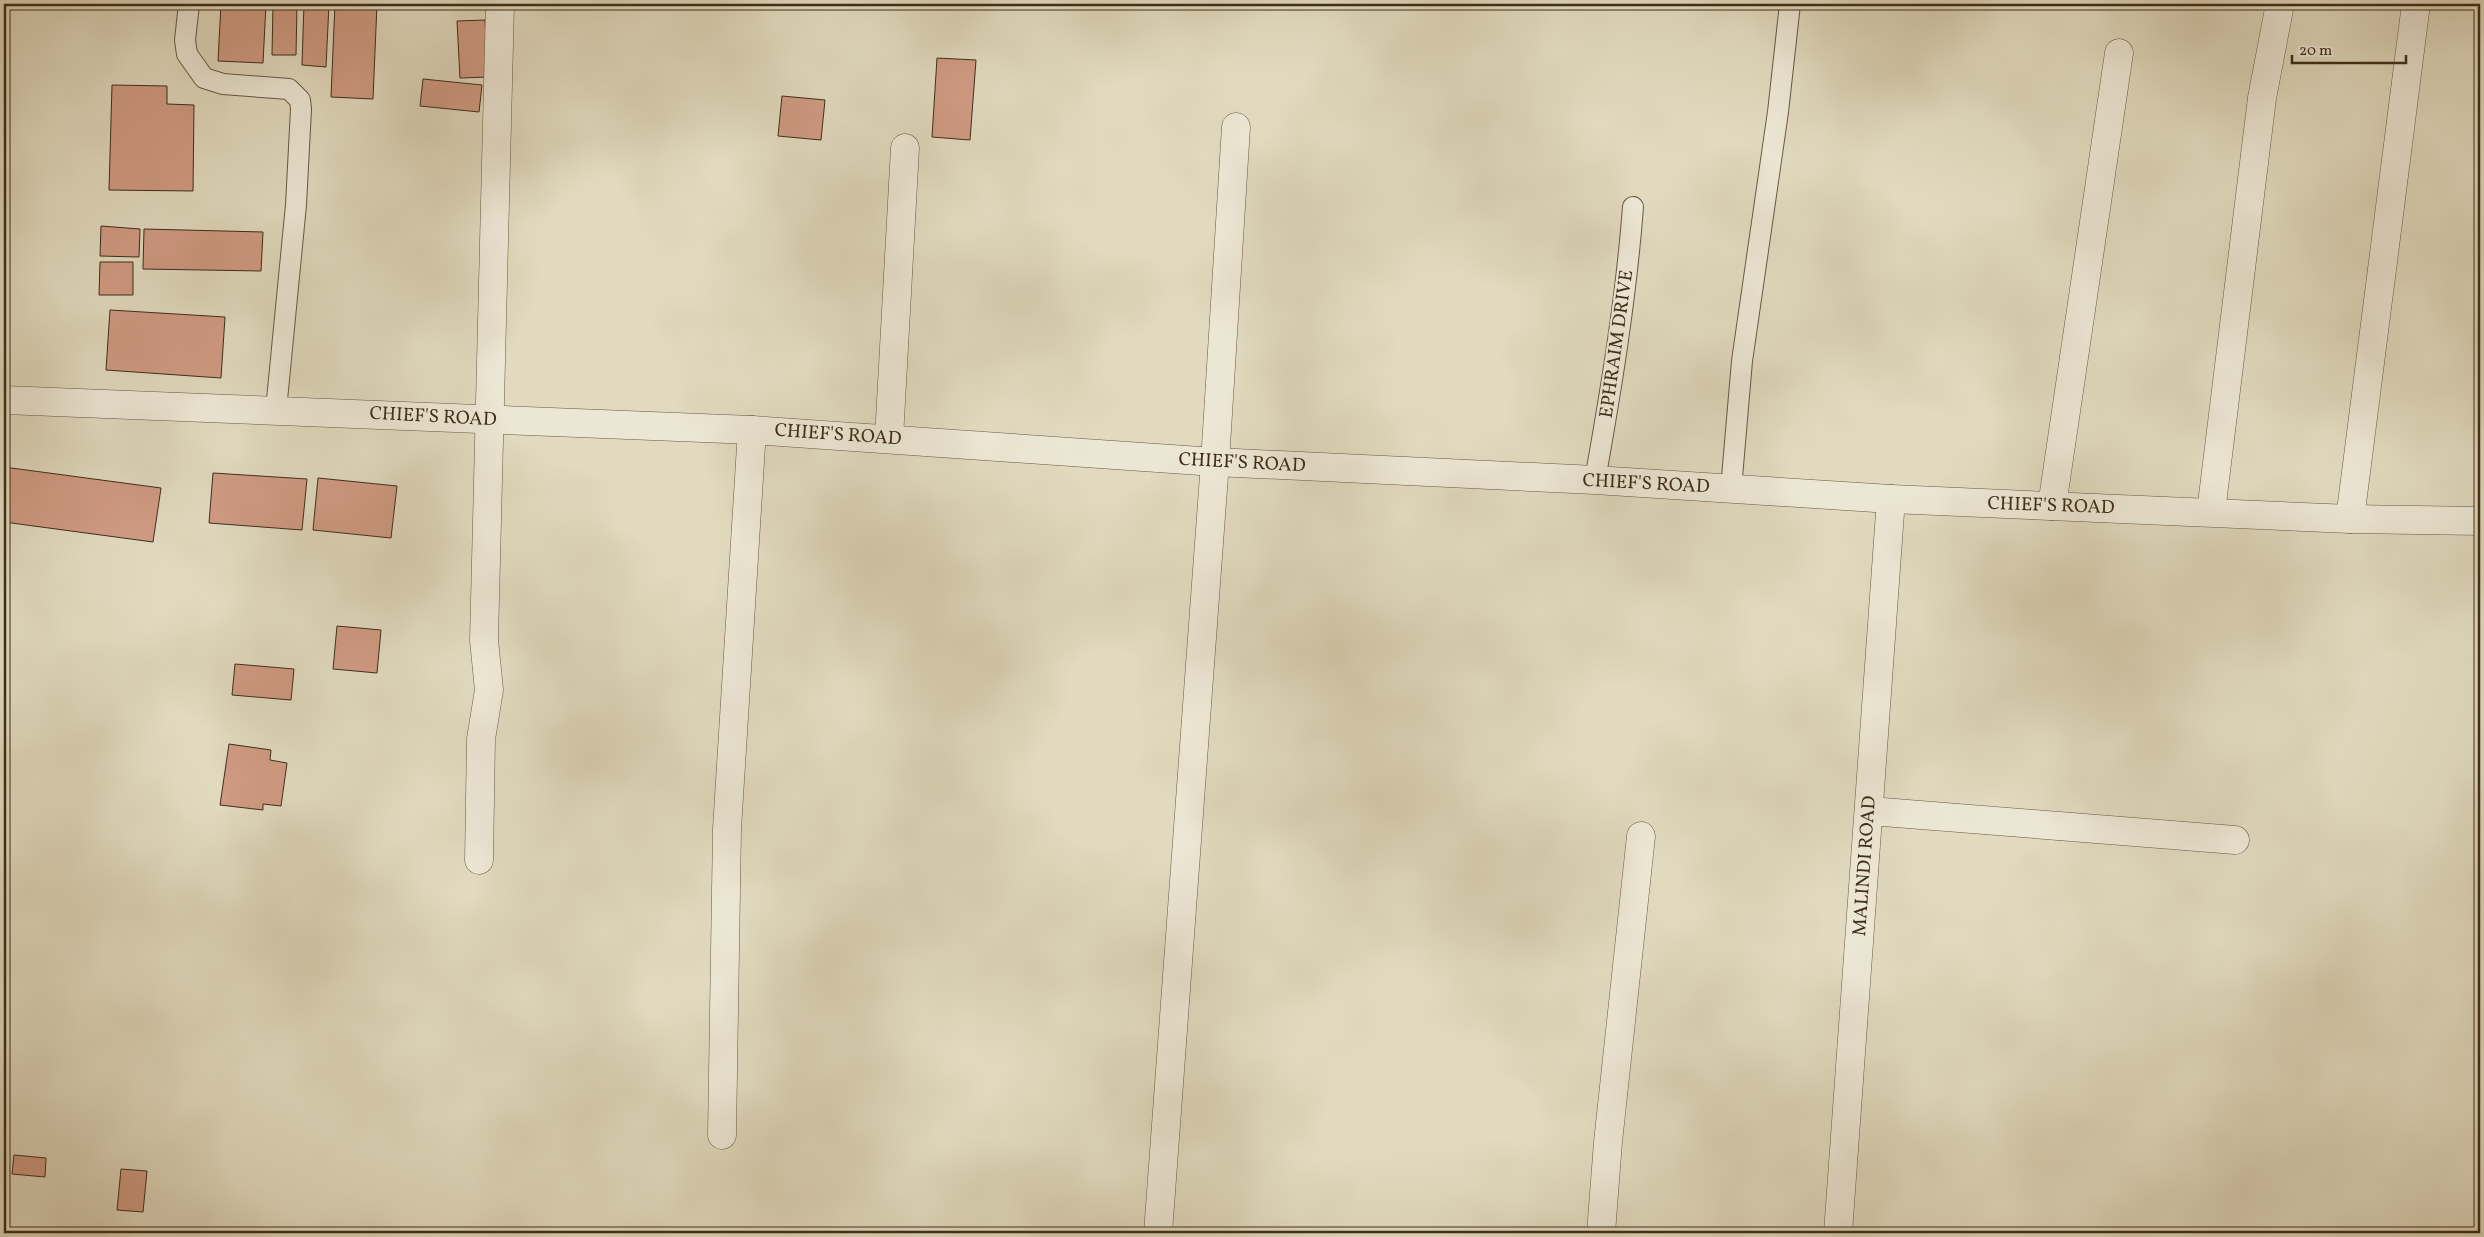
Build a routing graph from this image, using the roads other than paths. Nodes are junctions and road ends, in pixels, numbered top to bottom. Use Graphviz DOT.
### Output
graph roads {
  1 [pos="189,4"];
  2 [pos="500,4"];
  3 [pos="1790,4"];
  4 [pos="2280,4"];
  5 [pos="2416,4"];
  6 [pos="2118,53"];
  7 [pos="1236,127"];
  8 [pos="905,148"];
  9 [pos="1633,207"];
  10 [pos="4,400"];
  11 [pos="276,410"];
  12 [pos="491,420"];
  13 [pos="752,430"];
  14 [pos="889,438"];
  15 [pos="1215,462"];
  16 [pos="1595,480"];
  17 [pos="1731,490"];
  18 [pos="1891,499"];
  19 [pos="2052,506"];
  20 [pos="2211,512"];
  21 [pos="2350,519"];
  22 [pos="2480,521"];
  23 [pos="1870,811"];
  24 [pos="1641,836"];
  25 [pos="2235,840"];
  26 [pos="479,860"];
  27 [pos="722,1135"];
  28 [pos="1158,1233"];
  29 [pos="1601,1233"];
  30 [pos="1838,1233"];
  1 -- 11 [label="lane"];
  2 -- 12 [label="street"];
  3 -- 17 [label="lane"];
  4 -- 20 [label="street"];
  5 -- 21 [label="street"];
  6 -- 19 [label="street"];
  7 -- 15 [label="street"];
  8 -- 14 [label="street"];
  9 -- 16 [label="lane, EPHRAIM DRIVE"];
  10 -- 11 [label="street, CHIEF'S ROAD"];
  11 -- 12 [label="street, CHIEF'S ROAD"];
  12 -- 13 [label="street, CHIEF'S ROAD"];
  12 -- 26 [label="street"];
  13 -- 14 [label="street, CHIEF'S ROAD"];
  13 -- 27 [label="street"];
  14 -- 15 [label="street, CHIEF'S ROAD"];
  15 -- 16 [label="street, CHIEF'S ROAD"];
  15 -- 28 [label="street"];
  16 -- 17 [label="street, CHIEF'S ROAD"];
  17 -- 18 [label="street, CHIEF'S ROAD"];
  18 -- 19 [label="street, CHIEF'S ROAD"];
  18 -- 23 [label="street, MALINDI ROAD"];
  19 -- 20 [label="street, CHIEF'S ROAD"];
  20 -- 21 [label="street, CHIEF'S ROAD"];
  21 -- 22 [label="street, CHIEF'S ROAD"];
  23 -- 25 [label="street"];
  23 -- 30 [label="street, MALINDI ROAD"];
  24 -- 29 [label="street"];
}
